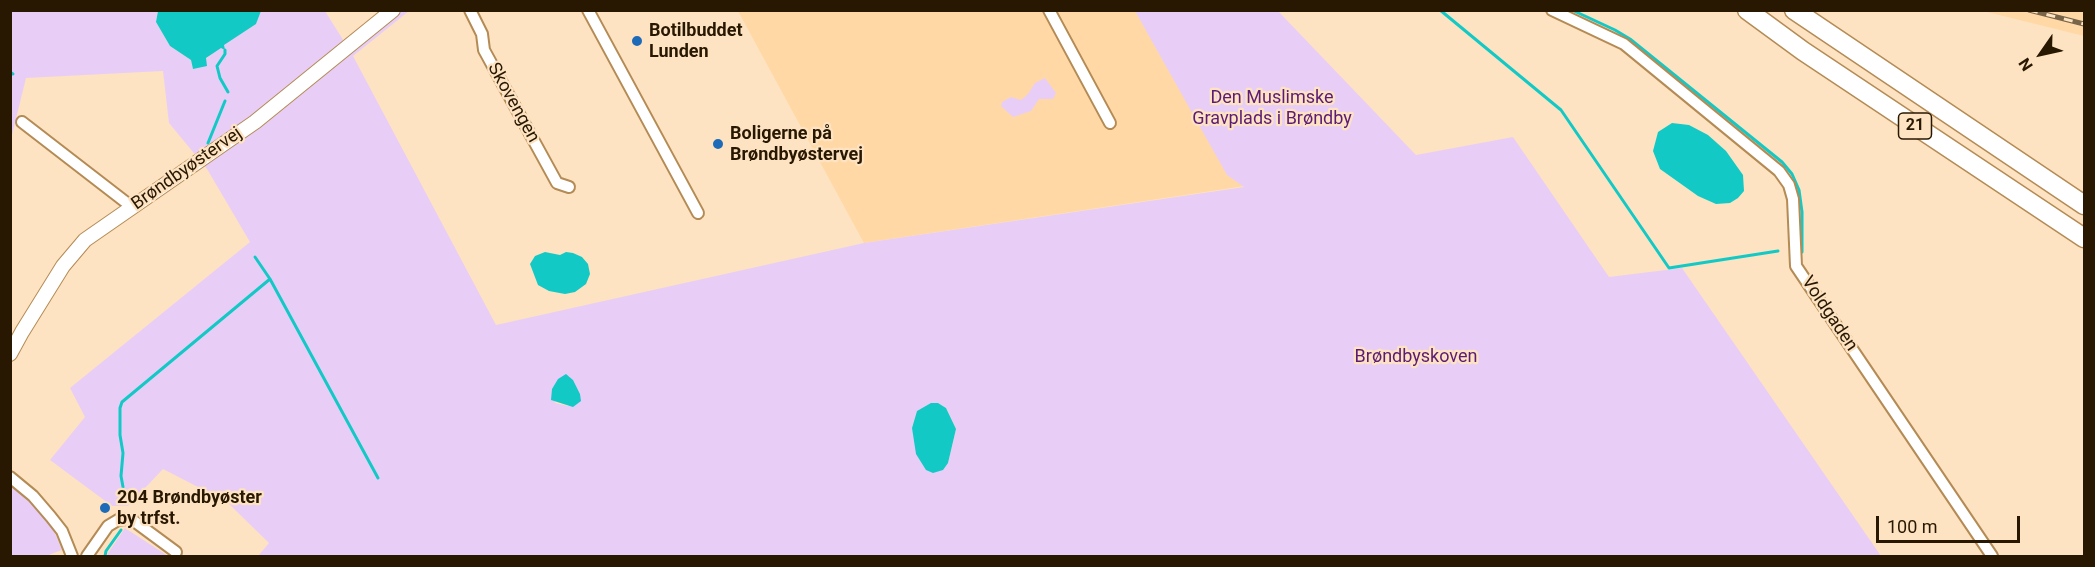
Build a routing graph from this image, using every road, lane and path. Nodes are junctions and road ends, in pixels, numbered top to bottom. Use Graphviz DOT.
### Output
graph roads {
  1 [pos="393,10"];
  2 [pos="470,10"];
  3 [pos="588,10"];
  4 [pos="1049,10"];
  5 [pos="1552,10"];
  6 [pos="1747,10"];
  7 [pos="1794,10"];
  8 [pos="22,122"];
  9 [pos="1110,123"];
  10 [pos="1973,130"];
  11 [pos="569,187"];
  12 [pos="2085,191"];
  13 [pos="2020,196"];
  14 [pos="2085,205"];
  15 [pos="132,207"];
  16 [pos="698,213"];
  17 [pos="2085,238"];
  18 [pos="2085,249"];
  19 [pos="10,354"];
  20 [pos="10,477"];
  21 [pos="176,552"];
  22 [pos="72,556"];
  23 [pos="87,556"];
  24 [pos="1992,556"];
  1 -- 15 [label="street, Brøndbyøstervej"];
  2 -- 11 [label="street, Skovengen"];
  3 -- 16 [label="street"];
  4 -- 9 [label="street"];
  5 -- 24 [label="street, Voldgaden"];
  6 -- 13 [label="highway, 21"];
  7 -- 10 [label="highway, 21"];
  8 -- 15 [label="street"];
  10 -- 12 [label="highway"];
  10 -- 14 [label="highway, 21"];
  13 -- 17 [label="highway, 21"];
  13 -- 18 [label="highway"];
  15 -- 19 [label="street, Brøndbyøstervej"];
  20 -- 22 [label="street"];
  21 -- 23 [label="street"];
}
